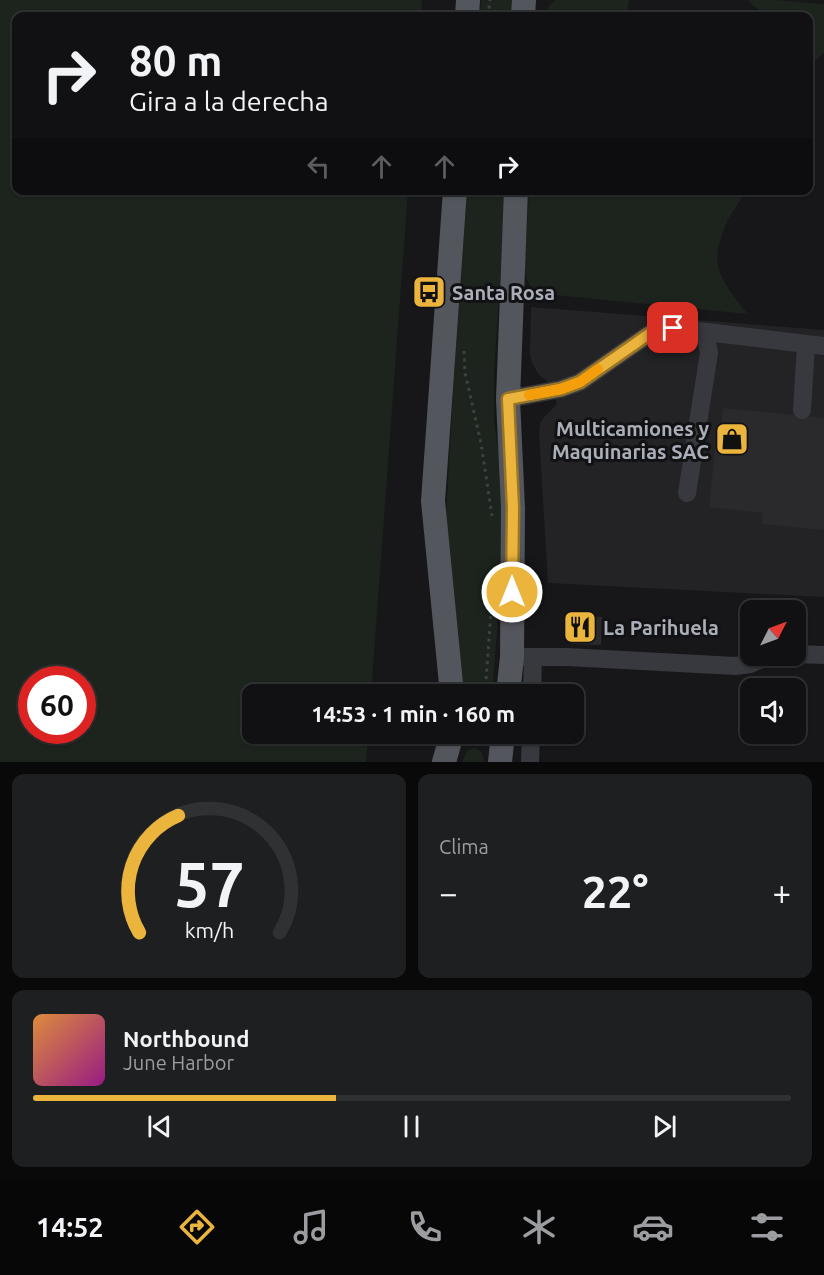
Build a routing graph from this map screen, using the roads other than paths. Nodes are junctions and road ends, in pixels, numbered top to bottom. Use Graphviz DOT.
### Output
graph roads {
  1 [pos="455,195"];
  2 [pos="516,195"];
  3 [pos="705,332"];
  4 [pos="806,344"];
  5 [pos="824,346"];
  6 [pos="508,399"];
  7 [pos="802,410"];
  8 [pos="687,492"];
  9 [pos="806,654"];
  10 [pos="824,655"];
  11 [pos="522,657"];
  12 [pos="740,665"];
  13 [pos="451,684"];
  14 [pos="511,684"];
  15 [pos="529,684"];
  16 [pos="449,744"];
  17 [pos="502,744"];
  18 [pos="531,744"];
  19 [pos="444,762"];
  20 [pos="500,762"];
  21 [pos="530,762"];
  1 -- 13 [label="main road"];
  2 -- 6 [label="main road"];
  3 -- 4 [label="street"];
  3 -- 6 [label="street"];
  3 -- 8 [label="street"];
  4 -- 5 [label="street"];
  4 -- 7 [label="street"];
  6 -- 11 [label="main road"];
  9 -- 10 [label="street"];
  11 -- 12 [label="street"];
  11 -- 14 [label="main road"];
  11 -- 15 [label="street"];
  16 -- 19 [label="main road"];
  17 -- 20 [label="main road"];
  18 -- 21 [label="street"];
}
